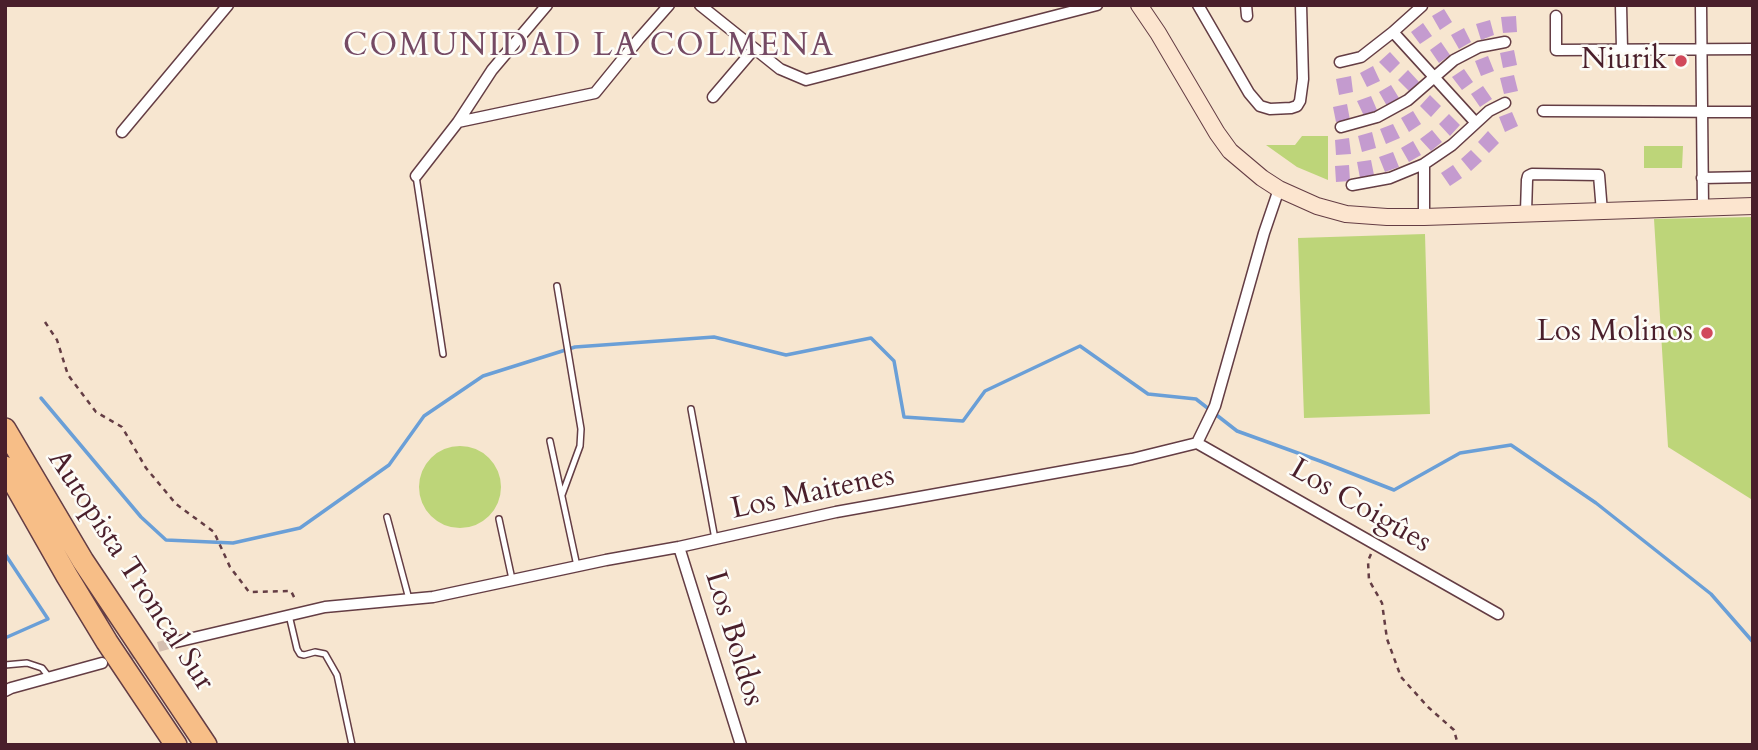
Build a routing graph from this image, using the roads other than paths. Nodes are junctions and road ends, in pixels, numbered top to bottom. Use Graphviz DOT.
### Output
graph roads {
  1 [pos="228,5"];
  2 [pos="547,5"];
  3 [pos="669,5"];
  4 [pos="699,5"];
  5 [pos="1097,5"];
  6 [pos="1139,5"];
  7 [pos="1198,5"];
  8 [pos="1301,5"];
  9 [pos="1621,5"];
  10 [pos="1701,5"];
  11 [pos="1422,6"];
  12 [pos="1556,16"];
  13 [pos="1393,32"];
  14 [pos="1505,42"];
  15 [pos="754,49"];
  16 [pos="1622,49"];
  17 [pos="1753,49"];
  18 [pos="1701,50"];
  19 [pos="1340,62"];
  20 [pos="1434,76"];
  21 [pos="713,97"];
  22 [pos="1505,103"];
  23 [pos="1543,111"];
  24 [pos="1702,111"];
  25 [pos="1753,111"];
  26 [pos="458,122"];
  27 [pos="1476,123"];
  28 [pos="1341,127"];
  29 [pos="122,132"];
  30 [pos="1424,164"];
  31 [pos="416,176"];
  32 [pos="1753,177"];
  33 [pos="1702,178"];
  34 [pos="1352,185"];
  35 [pos="1279,189"];
  36 [pos="1753,206"];
  37 [pos="1703,208"];
  38 [pos="1526,212"];
  39 [pos="1602,212"];
  40 [pos="1424,217"];
  41 [pos="557,286"];
  42 [pos="443,354"];
  43 [pos="691,409"];
  44 [pos="5,429"];
  45 [pos="550,441"];
  46 [pos="1197,443"];
  47 [pos="5,467"];
  48 [pos="562,495"];
  49 [pos="387,517"];
  50 [pos="499,519"];
  51 [pos="715,539"];
  52 [pos="679,547"];
  53 [pos="577,566"];
  54 [pos="512,579"];
  55 [pos="409,599"];
  56 [pos="1498,614"];
  57 [pos="289,615"];
  58 [pos="176,642"];
  59 [pos="102,663"];
  60 [pos="5,665"];
  61 [pos="49,677"];
  62 [pos="5,691"];
  63 [pos="176,745"];
  64 [pos="206,745"];
  65 [pos="352,745"];
  66 [pos="741,745"];
  1 -- 29 [label="street"];
  2 -- 26 [label="street"];
  3 -- 26 [label="street"];
  4 -- 15 [label="street"];
  5 -- 15 [label="street"];
  6 -- 35 [label="main road"];
  7 -- 8 [label="street"];
  9 -- 16 [label="street"];
  10 -- 18 [label="street"];
  11 -- 13 [label="street"];
  12 -- 16 [label="street"];
  13 -- 19 [label="street"];
  13 -- 20 [label="street"];
  14 -- 20 [label="street"];
  15 -- 21 [label="street"];
  16 -- 18 [label="street"];
  17 -- 18 [label="street"];
  18 -- 24 [label="street"];
  20 -- 27 [label="street"];
  20 -- 28 [label="street"];
  22 -- 27 [label="street"];
  23 -- 24 [label="street"];
  24 -- 25 [label="street"];
  24 -- 33 [label="street"];
  26 -- 31 [label="street"];
  27 -- 30 [label="street"];
  30 -- 34 [label="street"];
  30 -- 40 [label="street"];
  31 -- 42 [label="lane"];
  32 -- 33 [label="street"];
  33 -- 37 [label="street"];
  35 -- 40 [label="main road"];
  35 -- 46 [label="street"];
  36 -- 37 [label="main road"];
  37 -- 39 [label="main road"];
  38 -- 39 [label="main road"];
  38 -- 39 [label="street"];
  38 -- 40 [label="main road"];
  41 -- 48 [label="lane"];
  43 -- 51 [label="lane"];
  44 -- 64 [label="highway, Autopista Troncal Sur"];
  45 -- 48 [label="lane"];
  46 -- 51 [label="street, Los Maitenes"];
  46 -- 56 [label="street, Los Coigûes"];
  47 -- 63 [label="highway, Autopista Troncal Sur"];
  48 -- 53 [label="lane"];
  49 -- 55 [label="lane"];
  50 -- 54 [label="lane"];
  51 -- 52 [label="street, Los Maitenes"];
  52 -- 53 [label="street, Los Maitenes"];
  52 -- 66 [label="street, Los Boldos"];
  53 -- 54 [label="street, Los Maitenes"];
  54 -- 55 [label="street, Los Maitenes"];
  55 -- 57 [label="street, Los Maitenes"];
  57 -- 58 [label="street, Los Maitenes"];
  57 -- 65 [label="lane"];
  59 -- 61 [label="street"];
  60 -- 61 [label="lane"];
  61 -- 62 [label="street"];
}
